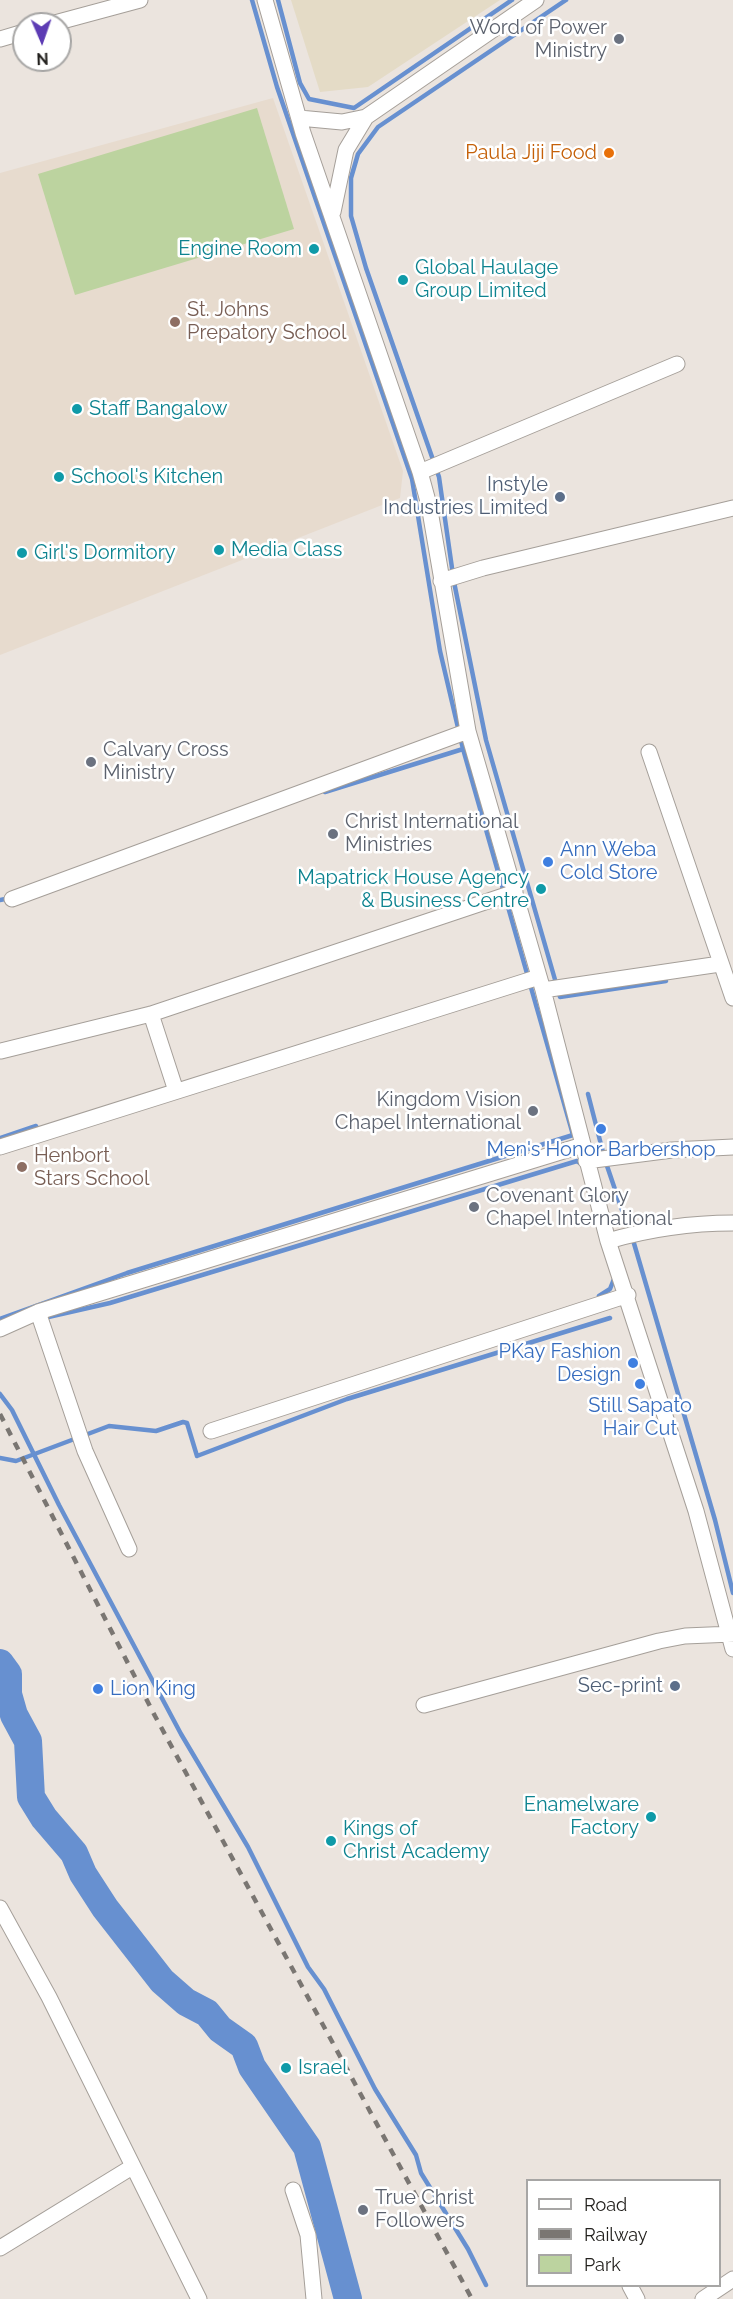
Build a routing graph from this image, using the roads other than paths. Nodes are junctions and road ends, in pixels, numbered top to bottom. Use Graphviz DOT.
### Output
graph roads {
  1 [pos="140,0"];
  2 [pos="265,0"];
  3 [pos="536,0"];
  4 [pos="109,3"];
  5 [pos="72,16"];
  6 [pos="366,117"];
  7 [pos="299,118"];
  8 [pos="333,212"];
  9 [pos="677,364"];
  10 [pos="420,472"];
  11 [pos="733,508"];
  12 [pos="441,581"];
  13 [pos="468,731"];
  14 [pos="649,752"];
  15 [pos="515,892"];
  16 [pos="12,899"];
  17 [pos="720,964"];
  18 [pos="541,983"];
  19 [pos="733,998"];
  20 [pos="150,1014"];
  21 [pos="2,1052"];
  22 [pos="176,1091"];
  23 [pos="583,1145"];
  24 [pos="0,1147"];
  25 [pos="733,1147"];
  26 [pos="586,1161"];
  27 [pos="733,1223"];
  28 [pos="608,1241"];
  29 [pos="628,1295"];
  30 [pos="38,1312"];
  31 [pos="0,1329"];
  32 [pos="211,1431"];
  33 [pos="129,1549"];
  34 [pos="731,1634"];
  35 [pos="733,1649"];
  36 [pos="424,1705"];
  37 [pos="0,1908"];
  38 [pos="132,2167"];
  39 [pos="293,2190"];
  40 [pos="0,2248"];
  41 [pos="733,2279"];
  42 [pos="199,2299"];
  43 [pos="314,2299"];
  44 [pos="703,2299"];
  1 -- 4 [label="street"];
  2 -- 7 [label="street"];
  3 -- 6 [label="street"];
  4 -- 5 [label="street"];
  6 -- 7 [label="street"];
  6 -- 8 [label="street"];
  7 -- 8 [label="street"];
  8 -- 10 [label="street"];
  9 -- 10 [label="street"];
  10 -- 12 [label="street"];
  11 -- 12 [label="street"];
  12 -- 13 [label="street"];
  13 -- 15 [label="street"];
  13 -- 16 [label="street"];
  14 -- 17 [label="street"];
  15 -- 18 [label="street"];
  15 -- 20 [label="street"];
  17 -- 18 [label="street"];
  17 -- 19 [label="street"];
  18 -- 22 [label="street"];
  18 -- 23 [label="street"];
  20 -- 21 [label="street"];
  20 -- 22 [label="street"];
  22 -- 24 [label="street"];
  23 -- 26 [label="street"];
  23 -- 30 [label="street"];
  25 -- 26 [label="street"];
  26 -- 28 [label="street"];
  27 -- 28 [label="street"];
  28 -- 29 [label="street"];
  29 -- 32 [label="street"];
  29 -- 34 [label="street"];
  30 -- 31 [label="street"];
  30 -- 33 [label="street"];
  34 -- 35 [label="street"];
  34 -- 36 [label="street"];
  37 -- 38 [label="street"];
  38 -- 40 [label="street"];
  38 -- 42 [label="street"];
  39 -- 43 [label="street"];
  41 -- 44 [label="street"];
}
